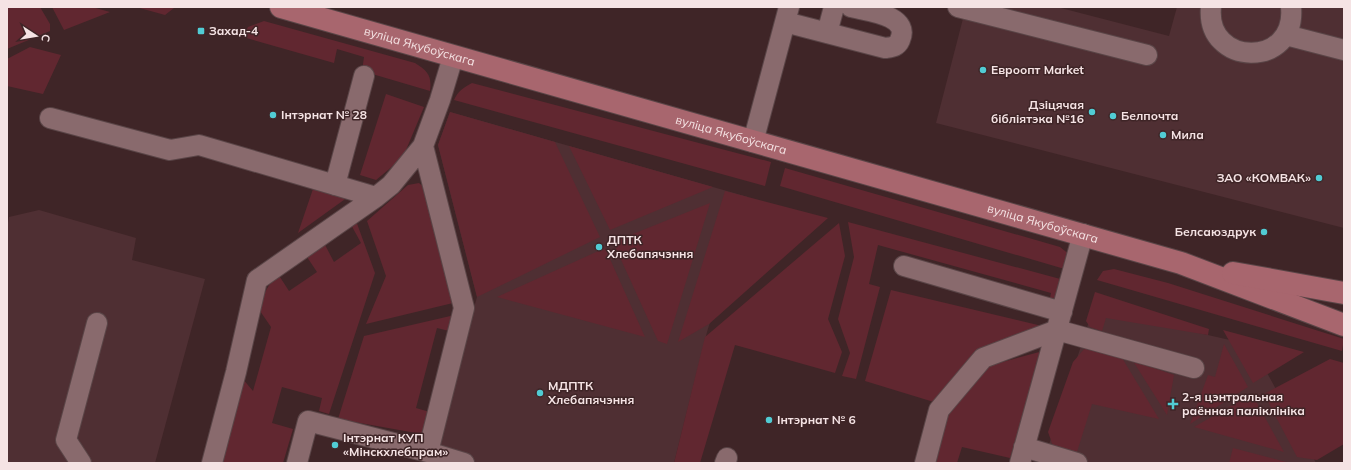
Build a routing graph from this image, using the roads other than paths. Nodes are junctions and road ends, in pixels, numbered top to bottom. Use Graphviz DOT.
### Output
graph roads {
  1 [pos="281,7"];
  2 [pos="834,7"];
  3 [pos="851,7"];
  4 [pos="958,7"];
  5 [pos="1212,7"];
  6 [pos="1291,7"];
  7 [pos="787,15"];
  8 [pos="827,33"];
  9 [pos="1286,35"];
  10 [pos="1344,50"];
  11 [pos="1147,55"];
  12 [pos="453,57"];
  13 [pos="364,76"];
  14 [pos="50,118"];
  15 [pos="753,142"];
  16 [pos="423,146"];
  17 [pos="335,185"];
  18 [pos="376,197"];
  19 [pos="1083,234"];
  20 [pos="1181,263"];
  21 [pos="904,266"];
  22 [pos="1344,293"];
  23 [pos="1059,321"];
  24 [pos="97,323"];
  25 [pos="1344,325"];
  26 [pos="1194,368"];
  27 [pos="428,452"];
  28 [pos="1022,455"];
  29 [pos="80,463"];
  30 [pos="212,463"];
  31 [pos="297,463"];
  32 [pos="464,463"];
  33 [pos="924,463"];
  34 [pos="1077,463"];
  1 -- 12 [label="main road, вуліца Якубоўскага"];
  2 -- 8 [label="lane"];
  3 -- 8 [label="lane"];
  4 -- 11 [label="lane"];
  5 -- 9 [label="lane"];
  6 -- 9 [label="lane"];
  7 -- 8 [label="lane"];
  7 -- 15 [label="lane"];
  9 -- 10 [label="lane"];
  12 -- 15 [label="main road, вуліца Якубоўскага"];
  12 -- 16 [label="lane"];
  13 -- 17 [label="lane"];
  14 -- 17 [label="lane"];
  15 -- 19 [label="main road, вуліца Якубоўскага"];
  16 -- 18 [label="lane"];
  16 -- 27 [label="lane"];
  17 -- 18 [label="lane"];
  18 -- 30 [label="lane"];
  19 -- 20 [label="main road, вуліца Якубоўскага"];
  19 -- 23 [label="lane"];
  20 -- 22 [label="main road, вуліца Якубоўскага"];
  20 -- 25 [label="main road, вуліца Якубоўскага"];
  21 -- 23 [label="lane"];
  23 -- 26 [label="lane"];
  23 -- 28 [label="lane"];
  23 -- 33 [label="lane"];
  24 -- 29 [label="lane"];
  27 -- 31 [label="lane"];
  27 -- 32 [label="lane"];
  28 -- 34 [label="lane"];
}
